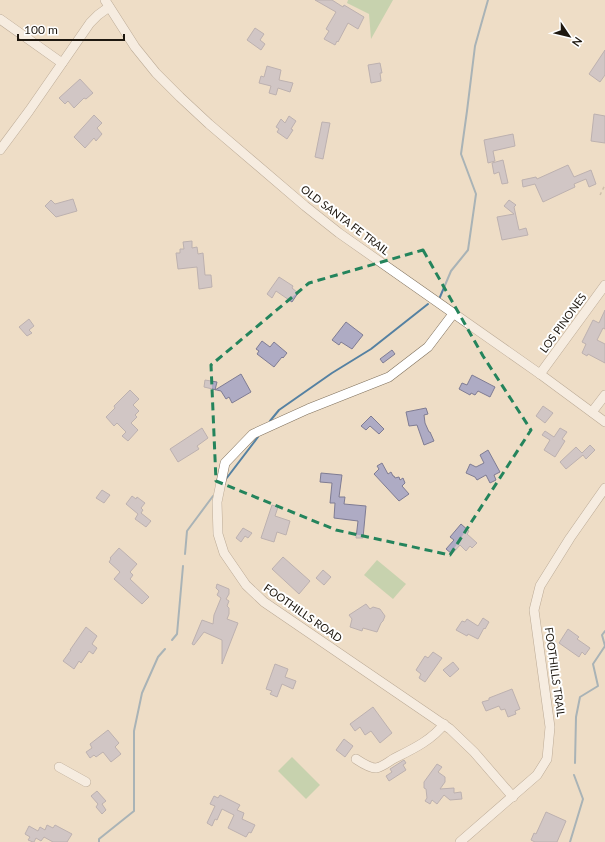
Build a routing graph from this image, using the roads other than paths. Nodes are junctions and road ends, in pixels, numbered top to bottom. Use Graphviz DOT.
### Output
graph roads {
  1 [pos="107,4"];
  2 [pos="0,18"];
  3 [pos="62,63"];
  4 [pos="0,150"];
  5 [pos="605,285"];
  6 [pos="453,314"];
  7 [pos="540,374"];
  8 [pos="605,395"];
  9 [pos="592,412"];
  10 [pos="605,422"];
  11 [pos="605,488"];
  12 [pos="444,724"];
  13 [pos="356,759"];
  14 [pos="59,767"];
  15 [pos="86,782"];
  16 [pos="513,797"];
  17 [pos="460,842"];
  1 -- 3 [label="street"];
  1 -- 6 [label="street, OLD SANTA FE TRAIL"];
  2 -- 3 [label="street"];
  3 -- 4 [label="street"];
  5 -- 7 [label="street, LOS PINONES"];
  6 -- 7 [label="street, OLD SANTA FE TRAIL"];
  6 -- 12 [label="street, FOOTHILLS ROAD"];
  7 -- 9 [label="street, OLD SANTA FE TRAIL"];
  8 -- 9 [label="street"];
  9 -- 10 [label="street, OLD SANTA FE TRAIL"];
  11 -- 16 [label="street, FOOTHILLS TRAIL"];
  12 -- 13 [label="street"];
  12 -- 16 [label="street, FOOTHILLS ROAD"];
  14 -- 15 [label="street"];
  16 -- 17 [label="street, FOOTHILLS TRAIL"];
}
